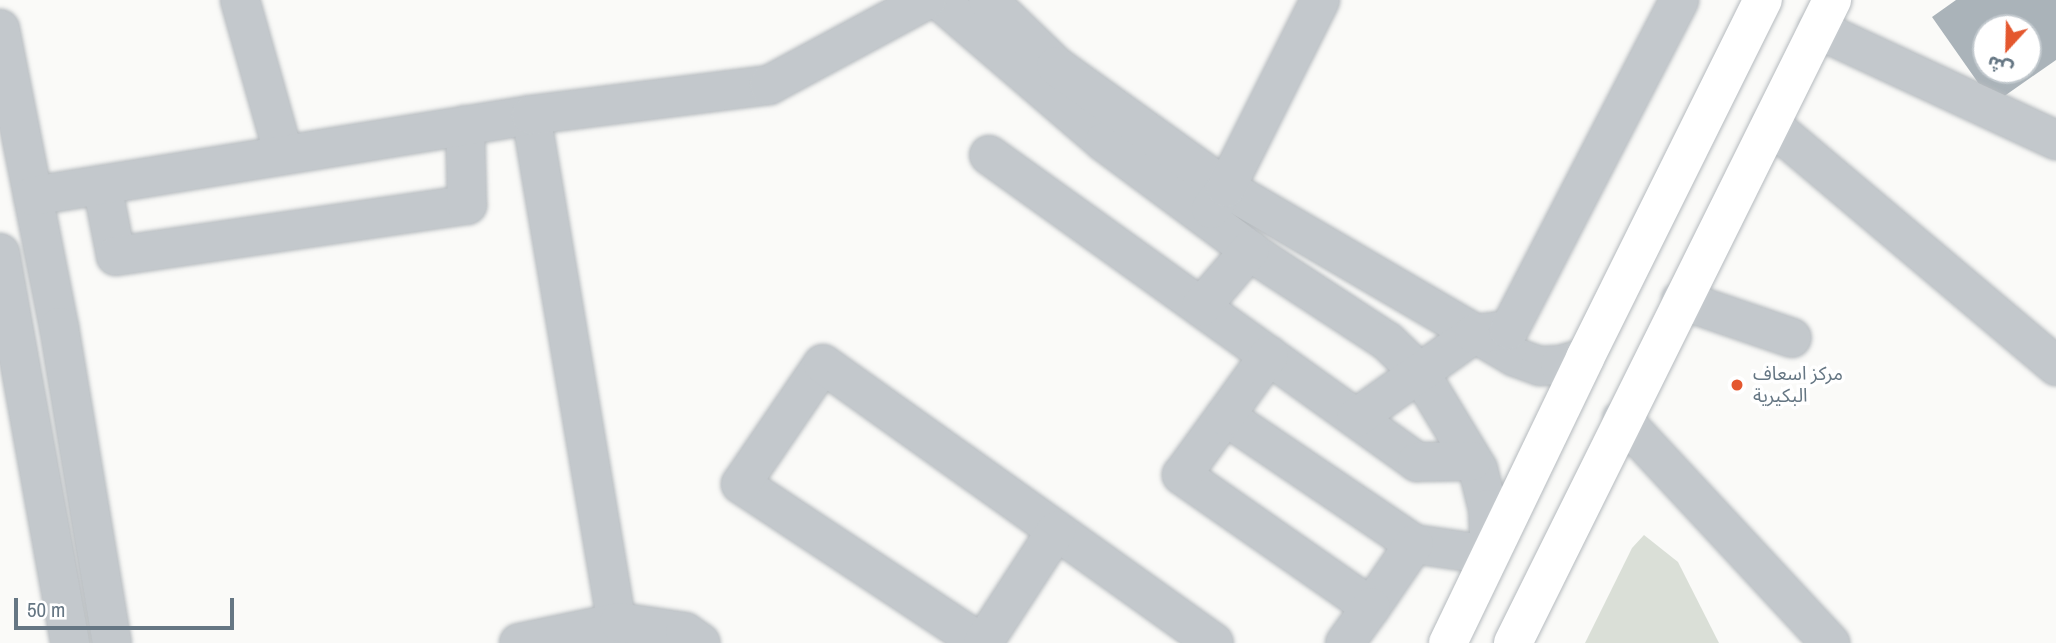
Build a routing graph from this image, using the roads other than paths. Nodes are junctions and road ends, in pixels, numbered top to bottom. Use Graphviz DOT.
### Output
graph roads {
  1 [pos="240,0"];
  2 [pos="927,0"];
  3 [pos="939,0"];
  4 [pos="988,0"];
  5 [pos="1320,0"];
  6 [pos="1679,0"];
  7 [pos="1763,0"];
  8 [pos="1824,15"];
  9 [pos="0,29"];
  10 [pos="531,115"];
  11 [pos="1770,124"];
  12 [pos="466,125"];
  13 [pos="2056,139"];
  14 [pos="284,155"];
  15 [pos="989,155"];
  16 [pos="102,185"];
  17 [pos="33,196"];
  18 [pos="1216,203"];
  19 [pos="1250,250"];
  20 [pos="0,253"];
  21 [pos="1681,300"];
  22 [pos="1201,307"];
  23 [pos="1474,334"];
  24 [pos="1792,338"];
  25 [pos="2051,347"];
  26 [pos="1269,355"];
  27 [pos="1585,358"];
  28 [pos="1420,373"];
  29 [pos="1225,416"];
  30 [pos="1356,418"];
  31 [pos="1622,419"];
  32 [pos="1472,461"];
  33 [pos="1056,531"];
  34 [pos="1414,544"];
  35 [pos="1490,555"];
  36 [pos="1371,607"];
  37 [pos="619,632"];
  38 [pos="70,643"];
  39 [pos="112,643"];
  40 [pos="519,643"];
  41 [pos="701,643"];
  42 [pos="982,643"];
  43 [pos="1214,643"];
  44 [pos="1346,643"];
  45 [pos="1448,643"];
  46 [pos="1513,643"];
  47 [pos="1830,643"];
  1 -- 14 [label="street"];
  2 -- 10 [label="street"];
  3 -- 18 [label="street"];
  4 -- 18 [label="street"];
  5 -- 18 [label="street"];
  6 -- 23 [label="street"];
  7 -- 27 [label="main road"];
  8 -- 11 [label="main road"];
  8 -- 13 [label="street"];
  9 -- 17 [label="street"];
  10 -- 12 [label="street"];
  10 -- 37 [label="street"];
  11 -- 21 [label="main road"];
  11 -- 25 [label="street"];
  12 -- 14 [label="street"];
  12 -- 16 [label="street"];
  14 -- 16 [label="street"];
  15 -- 22 [label="street"];
  16 -- 17 [label="street"];
  17 -- 39 [label="street"];
  18 -- 19 [label="street"];
  18 -- 23 [label="street"];
  19 -- 22 [label="street"];
  19 -- 28 [label="street"];
  20 -- 38 [label="street"];
  21 -- 24 [label="street"];
  21 -- 31 [label="main road"];
  22 -- 26 [label="street"];
  23 -- 27 [label="street"];
  23 -- 28 [label="street"];
  26 -- 29 [label="street"];
  26 -- 30 [label="street"];
  27 -- 35 [label="main road"];
  28 -- 30 [label="street"];
  28 -- 32 [label="street"];
  29 -- 34 [label="street"];
  29 -- 36 [label="street"];
  30 -- 32 [label="street"];
  31 -- 46 [label="main road"];
  31 -- 47 [label="street"];
  32 -- 35 [label="street"];
  33 -- 42 [label="street"];
  33 -- 42 [label="street"];
  33 -- 43 [label="street"];
  34 -- 35 [label="street"];
  34 -- 36 [label="street"];
  35 -- 45 [label="main road"];
  36 -- 44 [label="street"];
  37 -- 40 [label="street"];
  37 -- 41 [label="street"];
}
